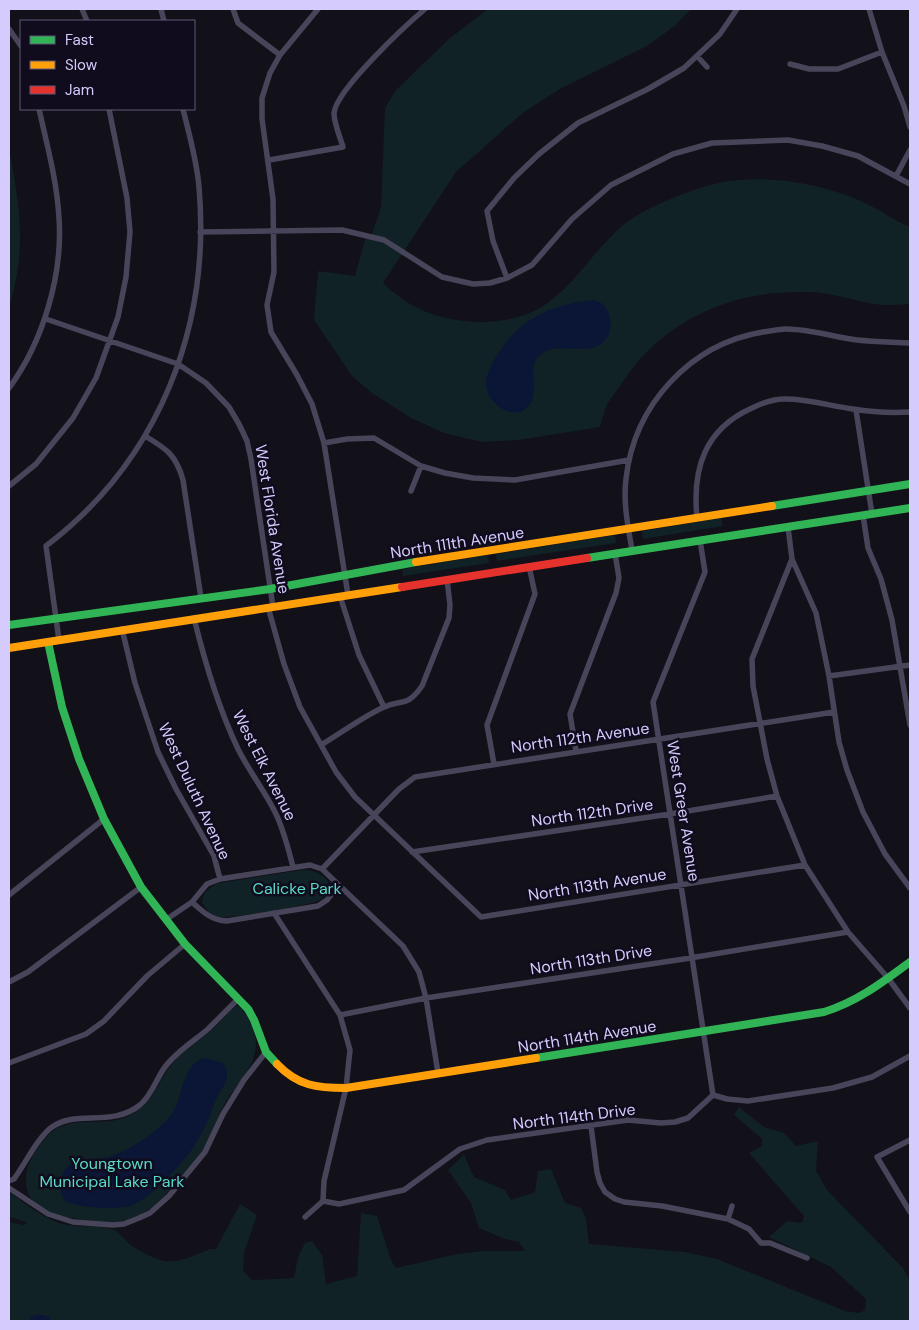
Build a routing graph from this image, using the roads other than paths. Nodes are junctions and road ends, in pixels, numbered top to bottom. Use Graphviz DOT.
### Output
graph roads {
  1 [pos="233,9"];
  2 [pos="318,9"];
  3 [pos="425,9"];
  4 [pos="737,9"];
  5 [pos="869,9"];
  6 [pos="9,29"];
  7 [pos="20,45"];
  8 [pos="882,52"];
  9 [pos="280,55"];
  10 [pos="697,56"];
  11 [pos="790,64"];
  12 [pos="708,67"];
  13 [pos="39,110"];
  14 [pos="109,110"];
  15 [pos="183,110"];
  16 [pos="910,127"];
  17 [pos="910,150"];
  18 [pos="269,160"];
  19 [pos="896,176"];
  20 [pos="910,184"];
  21 [pos="274,231"];
  22 [pos="200,232"];
  23 [pos="508,278"];
  24 [pos="46,319"];
  25 [pos="110,341"];
  26 [pos="910,343"];
  27 [pos="178,364"];
  28 [pos="9,388"];
  29 [pos="856,410"];
  30 [pos="910,412"];
  31 [pos="145,436"];
  32 [pos="324,443"];
  33 [pos="629,460"];
  34 [pos="421,466"];
  35 [pos="910,484"];
  36 [pos="9,486"];
  37 [pos="411,490"];
  38 [pos="868,490"];
  39 [pos="910,508"];
  40 [pos="872,514"];
  41 [pos="863,515"];
  42 [pos="697,518"];
  43 [pos="788,527"];
  44 [pos="628,528"];
  45 [pos="700,540"];
  46 [pos="632,550"];
  47 [pos="615,553"];
  48 [pos="792,558"];
  49 [pos="529,566"];
  50 [pos="345,575"];
  51 [pos="447,579"];
  52 [pos="270,589"];
  53 [pos="344,595"];
  54 [pos="201,598"];
  55 [pos="270,607"];
  56 [pos="56,618"];
  57 [pos="194,618"];
  58 [pos="9,625"];
  59 [pos="122,629"];
  60 [pos="59,640"];
  61 [pos="48,642"];
  62 [pos="9,648"];
  63 [pos="910,665"];
  64 [pos="899,666"];
  65 [pos="829,676"];
  66 [pos="384,707"];
  67 [pos="834,712"];
  68 [pos="760,723"];
  69 [pos="910,725"];
  70 [pos="658,739"];
  71 [pos="321,745"];
  72 [pos="576,751"];
  73 [pos="494,764"];
  74 [pos="777,796"];
  75 [pos="670,814"];
  76 [pos="373,815"];
  77 [pos="104,820"];
  78 [pos="412,852"];
  79 [pos="805,864"];
  80 [pos="293,867"];
  81 [pos="322,870"];
  82 [pos="220,879"];
  83 [pos="682,884"];
  84 [pos="338,886"];
  85 [pos="141,887"];
  86 [pos="910,888"];
  87 [pos="9,895"];
  88 [pos="192,902"];
  89 [pos="274,914"];
  90 [pos="481,917"];
  91 [pos="167,919"];
  92 [pos="848,932"];
  93 [pos="185,944"];
  94 [pos="692,958"];
  95 [pos="910,962"];
  96 [pos="888,978"];
  97 [pos="9,982"];
  98 [pos="426,998"];
  99 [pos="238,999"];
  100 [pos="910,1008"];
  101 [pos="340,1015"];
  102 [pos="704,1032"];
  103 [pos="266,1052"];
  104 [pos="910,1056"];
  105 [pos="9,1063"];
  106 [pos="438,1073"];
  107 [pos="346,1088"];
  108 [pos="713,1095"];
  109 [pos="591,1126"];
  110 [pos="910,1140"];
  111 [pos="9,1182"];
  112 [pos="9,1188"];
  113 [pos="323,1201"];
  114 [pos="732,1206"];
  115 [pos="910,1212"];
  116 [pos="305,1217"];
  117 [pos="728,1219"];
  118 [pos="807,1258"];
  1 -- 9 [label="street"];
  2 -- 9 [label="street"];
  3 -- 18 [label="street"];
  4 -- 10 [label="street"];
  5 -- 8 [label="street"];
  6 -- 7 [label="street"];
  8 -- 11 [label="street"];
  8 -- 16 [label="street"];
  9 -- 18 [label="street"];
  10 -- 12 [label="street"];
  10 -- 23 [label="street"];
  13 -- 24 [label="street"];
  14 -- 25 [label="street"];
  15 -- 22 [label="street"];
  17 -- 19 [label="street"];
  18 -- 21 [label="street"];
  19 -- 20 [label="street"];
  19 -- 23 [label="street"];
  21 -- 22 [label="street"];
  21 -- 23 [label="street"];
  21 -- 32 [label="street"];
  22 -- 27 [label="street"];
  24 -- 25 [label="street, West Florida Avenue"];
  24 -- 28 [label="street"];
  25 -- 27 [label="street, West Florida Avenue"];
  25 -- 36 [label="street"];
  26 -- 33 [label="street"];
  27 -- 31 [label="street"];
  27 -- 52 [label="street, West Florida Avenue"];
  29 -- 30 [label="street"];
  29 -- 38 [label="street"];
  29 -- 42 [label="street"];
  31 -- 54 [label="street"];
  31 -- 56 [label="street"];
  32 -- 34 [label="street"];
  32 -- 50 [label="street"];
  33 -- 34 [label="street"];
  33 -- 44 [label="street"];
  34 -- 37 [label="street"];
  35 -- 38 [label="street, North 111th Avenue"];
  38 -- 40 [label="street"];
  38 -- 42 [label="street, North 111th Avenue"];
  39 -- 40 [label="street"];
  40 -- 41 [label="street"];
  41 -- 43 [label="street"];
  41 -- 64 [label="street"];
  42 -- 44 [label="street, North 111th Avenue"];
  43 -- 45 [label="street"];
  43 -- 48 [label="street"];
  44 -- 46 [label="street"];
  44 -- 50 [label="street, North 111th Avenue"];
  45 -- 46 [label="street"];
  45 -- 70 [label="street, West Greer Avenue"];
  46 -- 47 [label="street"];
  47 -- 49 [label="street"];
  47 -- 72 [label="street"];
  48 -- 65 [label="street"];
  48 -- 68 [label="street"];
  49 -- 51 [label="street"];
  49 -- 73 [label="street"];
  50 -- 52 [label="street, North 111th Avenue"];
  50 -- 53 [label="street"];
  51 -- 53 [label="street"];
  51 -- 66 [label="street"];
  52 -- 54 [label="street, North 111th Avenue"];
  52 -- 55 [label="street, West Florida Avenue"];
  53 -- 55 [label="street"];
  53 -- 66 [label="street"];
  54 -- 56 [label="street, North 111th Avenue"];
  55 -- 57 [label="street"];
  55 -- 71 [label="street, West Florida Avenue"];
  56 -- 58 [label="street, North 111th Avenue"];
  56 -- 60 [label="street"];
  57 -- 59 [label="street"];
  57 -- 80 [label="street, West Elk Avenue"];
  59 -- 60 [label="street"];
  59 -- 82 [label="street, West Duluth Avenue"];
  60 -- 61 [label="street"];
  61 -- 62 [label="street"];
  61 -- 77 [label="street"];
  63 -- 64 [label="street"];
  64 -- 65 [label="street"];
  64 -- 69 [label="street"];
  65 -- 67 [label="street"];
  66 -- 71 [label="street"];
  67 -- 68 [label="street, North 112th Avenue"];
  67 -- 86 [label="street"];
  68 -- 70 [label="street, North 112th Avenue"];
  68 -- 74 [label="street"];
  70 -- 72 [label="street, North 112th Avenue"];
  70 -- 75 [label="street, West Greer Avenue"];
  71 -- 76 [label="street, West Florida Avenue"];
  72 -- 73 [label="street, North 112th Avenue"];
  73 -- 76 [label="street, North 112th Avenue"];
  74 -- 75 [label="street, North 112th Drive"];
  74 -- 79 [label="street"];
  75 -- 78 [label="street, North 112th Drive"];
  75 -- 83 [label="street, West Greer Avenue"];
  76 -- 78 [label="street, West Florida Avenue"];
  76 -- 81 [label="street, North 112th Avenue"];
  77 -- 85 [label="street"];
  77 -- 87 [label="street"];
  78 -- 90 [label="street, West Florida Avenue"];
  79 -- 83 [label="street, North 113th Avenue"];
  79 -- 92 [label="street"];
  80 -- 81 [label="street"];
  80 -- 82 [label="street"];
  81 -- 84 [label="street"];
  82 -- 88 [label="street"];
  83 -- 90 [label="street, North 113th Avenue"];
  83 -- 94 [label="street, West Greer Avenue"];
  84 -- 89 [label="street"];
  84 -- 98 [label="street"];
  85 -- 91 [label="street"];
  85 -- 97 [label="street"];
  88 -- 89 [label="street"];
  88 -- 91 [label="street"];
  89 -- 101 [label="street"];
  91 -- 93 [label="street"];
  92 -- 94 [label="street, North 113th Drive"];
  92 -- 96 [label="street"];
  93 -- 99 [label="street"];
  93 -- 105 [label="street"];
  94 -- 98 [label="street, North 113th Drive"];
  94 -- 102 [label="street, West Greer Avenue"];
  95 -- 96 [label="street, North 114th Avenue"];
  96 -- 100 [label="street"];
  96 -- 102 [label="street, North 114th Avenue"];
  98 -- 101 [label="street, North 113th Drive"];
  98 -- 106 [label="street"];
  99 -- 103 [label="street"];
  99 -- 111 [label="street"];
  101 -- 107 [label="street"];
  102 -- 106 [label="street, North 114th Avenue"];
  102 -- 108 [label="street, West Greer Avenue"];
  103 -- 107 [label="street, North 114th Avenue"];
  103 -- 112 [label="street"];
  104 -- 108 [label="street"];
  106 -- 107 [label="street, North 114th Avenue"];
  107 -- 113 [label="street"];
  108 -- 109 [label="street, North 114th Drive"];
  109 -- 113 [label="street, North 114th Drive"];
  109 -- 117 [label="street"];
  110 -- 115 [label="street"];
  113 -- 116 [label="street"];
  114 -- 117 [label="street"];
  117 -- 118 [label="street"];
}
